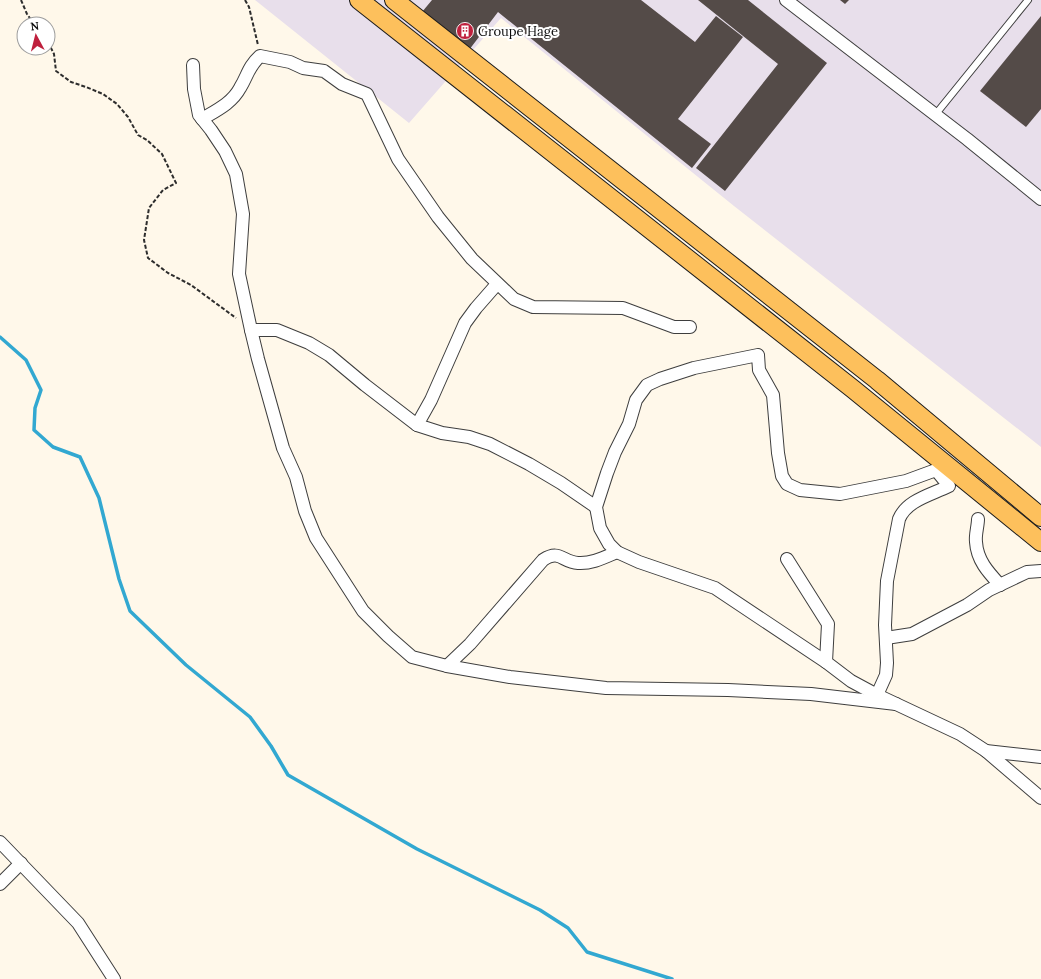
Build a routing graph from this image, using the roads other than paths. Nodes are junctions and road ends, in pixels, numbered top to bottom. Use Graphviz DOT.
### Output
graph roads {
  1 [pos="359,0"];
  2 [pos="394,0"];
  3 [pos="786,0"];
  4 [pos="1028,0"];
  5 [pos="193,65"];
  6 [pos="935,115"];
  7 [pos="202,119"];
  8 [pos="1041,199"];
  9 [pos="497,284"];
  10 [pos="690,327"];
  11 [pos="252,330"];
  12 [pos="417,425"];
  13 [pos="596,507"];
  14 [pos="1041,517"];
  15 [pos="978,519"];
  16 [pos="1041,542"];
  17 [pos="617,552"];
  18 [pos="787,559"];
  19 [pos="1041,571"];
  20 [pos="1000,585"];
  21 [pos="886,638"];
  22 [pos="826,662"];
  23 [pos="447,666"];
  24 [pos="877,695"];
  25 [pos="896,704"];
  26 [pos="986,751"];
  27 [pos="1041,757"];
  28 [pos="1041,798"];
  29 [pos="0,842"];
  30 [pos="21,863"];
  31 [pos="0,884"];
  32 [pos="114,979"];
  1 -- 16 [label="main road"];
  2 -- 14 [label="main road"];
  3 -- 6 [label="street"];
  4 -- 6 [label="lane"];
  5 -- 7 [label="street"];
  6 -- 8 [label="street"];
  7 -- 9 [label="street"];
  7 -- 11 [label="street"];
  9 -- 10 [label="street"];
  9 -- 12 [label="street"];
  11 -- 12 [label="street"];
  11 -- 23 [label="street"];
  12 -- 13 [label="street"];
  13 -- 17 [label="street"];
  13 -- 21 [label="street"];
  15 -- 20 [label="street"];
  17 -- 22 [label="street"];
  17 -- 23 [label="street"];
  18 -- 22 [label="street"];
  19 -- 20 [label="street"];
  20 -- 21 [label="street"];
  21 -- 24 [label="street"];
  22 -- 24 [label="street"];
  23 -- 25 [label="street"];
  24 -- 25 [label="street"];
  25 -- 26 [label="street"];
  26 -- 27 [label="street"];
  26 -- 28 [label="street"];
  29 -- 30 [label="street"];
  30 -- 31 [label="street"];
  30 -- 32 [label="street"];
}
